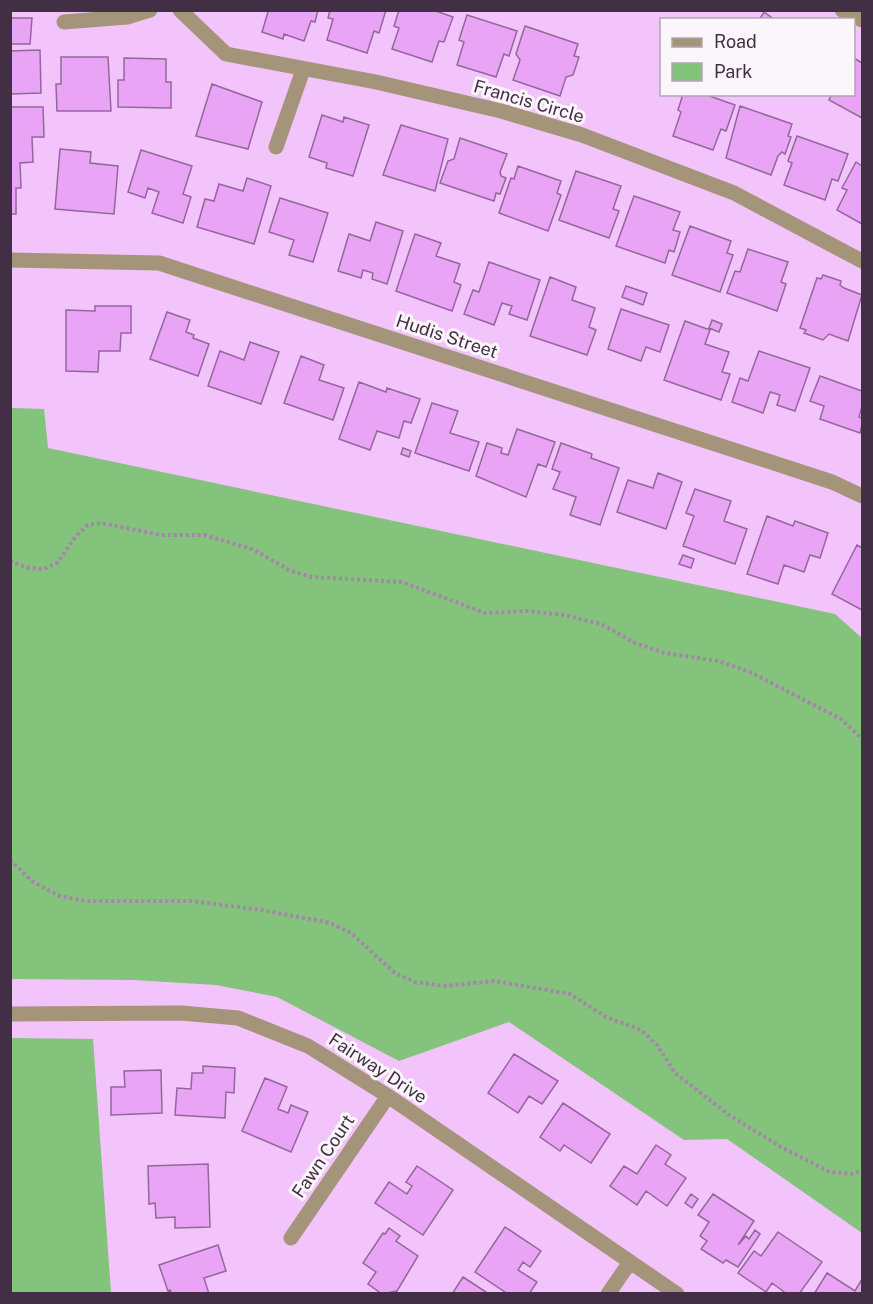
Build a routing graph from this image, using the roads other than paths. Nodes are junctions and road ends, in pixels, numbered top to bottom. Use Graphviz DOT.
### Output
graph roads {
  1 [pos="150,10"];
  2 [pos="180,10"];
  3 [pos="842,10"];
  4 [pos="862,20"];
  5 [pos="64,22"];
  6 [pos="303,70"];
  7 [pos="276,147"];
  8 [pos="10,260"];
  9 [pos="862,261"];
  10 [pos="862,496"];
  11 [pos="10,1014"];
  12 [pos="388,1096"];
  13 [pos="291,1238"];
  14 [pos="630,1262"];
  15 [pos="608,1293"];
  16 [pos="676,1293"];
  1 -- 5 [label="street"];
  2 -- 6 [label="street, Francis Circle"];
  3 -- 4 [label="street"];
  6 -- 7 [label="street"];
  6 -- 9 [label="street, Francis Circle"];
  8 -- 10 [label="street, Hudis Street"];
  11 -- 12 [label="street, Fairway Drive"];
  12 -- 13 [label="street, Fawn Court"];
  12 -- 14 [label="street, Fairway Drive"];
  14 -- 15 [label="street"];
  14 -- 16 [label="street, Fairway Drive"];
}
